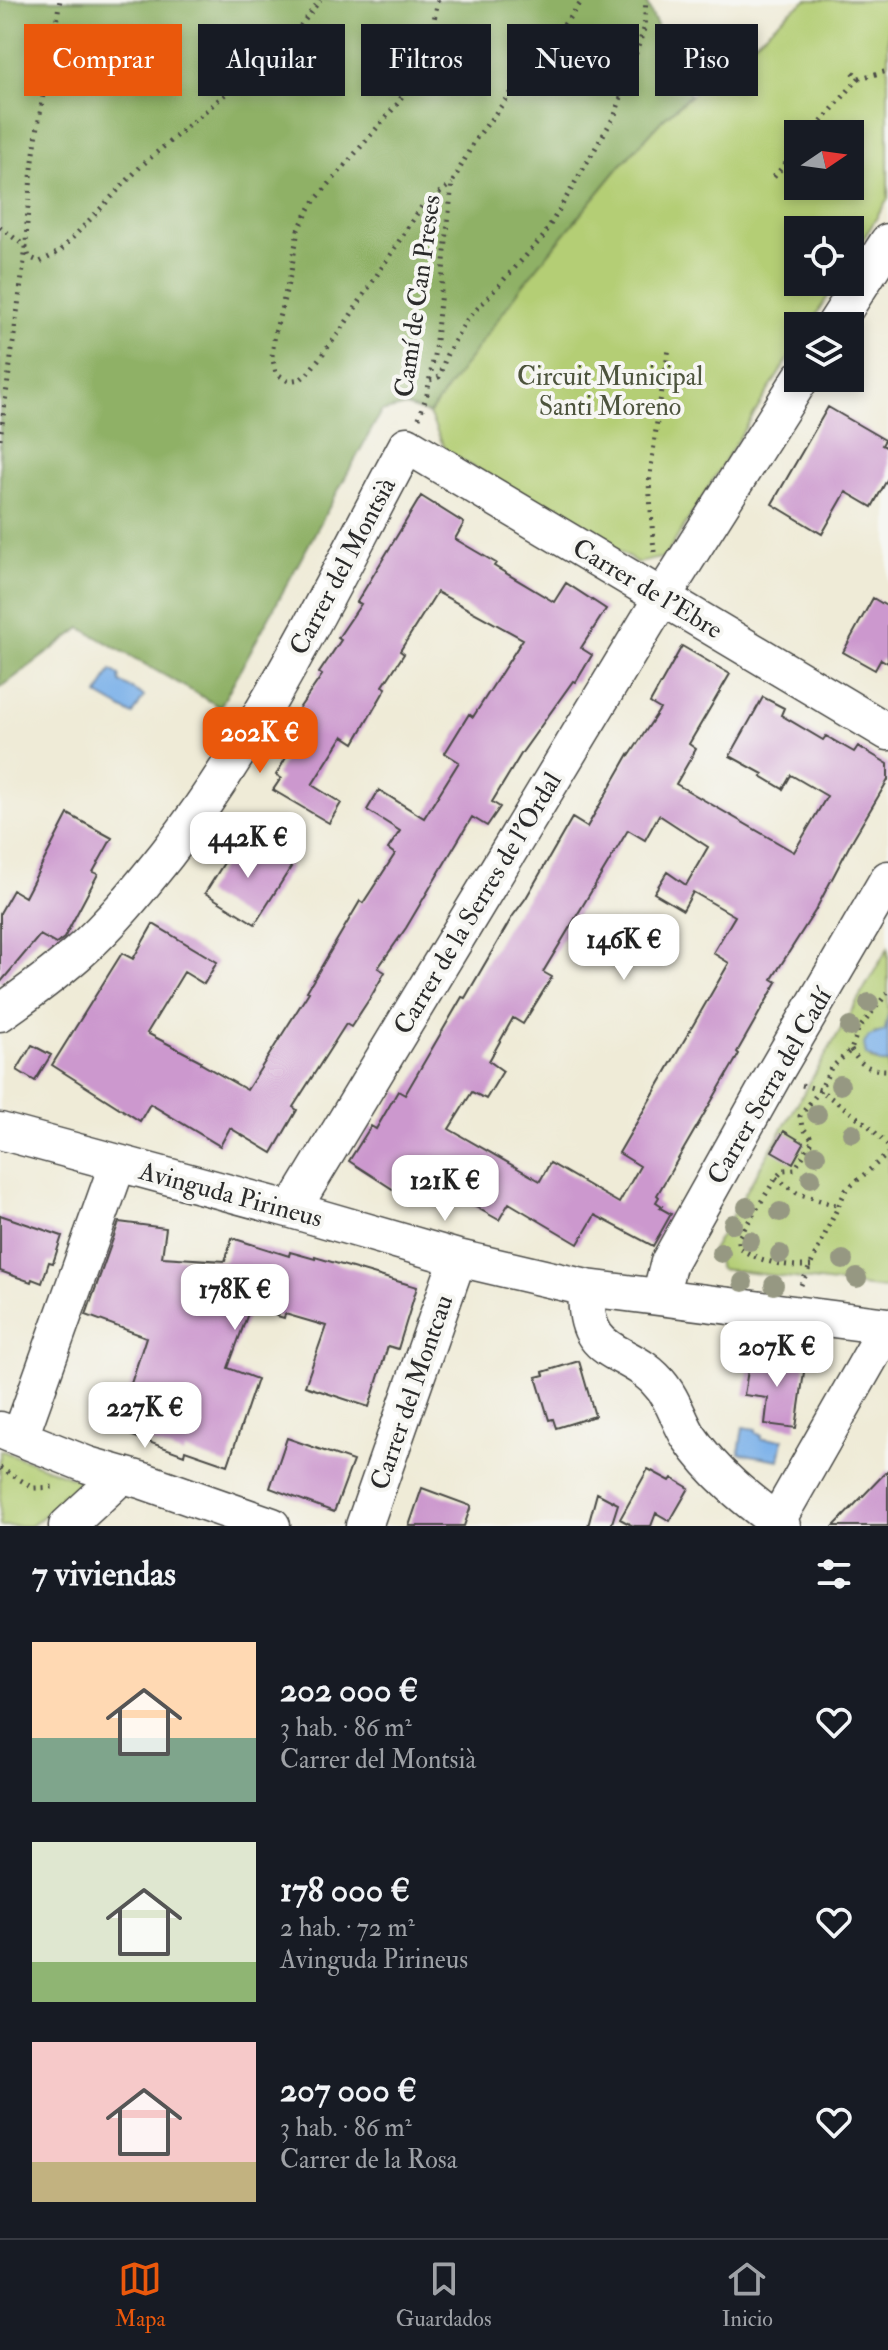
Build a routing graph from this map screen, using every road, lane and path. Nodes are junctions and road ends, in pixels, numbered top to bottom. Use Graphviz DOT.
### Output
graph roads {
  1 [pos="60,0"];
  2 [pos="320,0"];
  3 [pos="438,0"];
  4 [pos="583,0"];
  5 [pos="646,0"];
  6 [pos="888,71"];
  7 [pos="853,72"];
  8 [pos="859,78"];
  9 [pos="823,120"];
  10 [pos="784,165"];
  11 [pos="774,177"];
  12 [pos="452,183"];
  13 [pos="0,227"];
  14 [pos="888,242"];
  15 [pos="26,247"];
  16 [pos="843,312"];
  17 [pos="669,348"];
  18 [pos="430,380"];
  19 [pos="792,392"];
  20 [pos="0,439"];
  21 [pos="407,445"];
  22 [pos="663,596"];
  23 [pos="888,732"];
  24 [pos="888,879"];
  25 [pos="888,992"];
  26 [pos="0,1013"];
  27 [pos="851,1050"];
  28 [pos="888,1070"];
  29 [pos="791,1078"];
  30 [pos="820,1090"];
  31 [pos="0,1131"];
  32 [pos="888,1146"];
  33 [pos="888,1154"];
  34 [pos="118,1163"];
  35 [pos="776,1178"];
  36 [pos="839,1206"];
  37 [pos="292,1210"];
  38 [pos="458,1258"];
  39 [pos="811,1266"];
  40 [pos="587,1288"];
  41 [pos="799,1294"];
  42 [pos="660,1296"];
  43 [pos="888,1326"];
  44 [pos="10,1434"];
  45 [pos="122,1475"];
  46 [pos="777,1525"];
  47 [pos="67,1526"];
  48 [pos="272,1526"];
  49 [pos="364,1526"];
  1 -- 15 [label="path"];
  2 -- 15 [label="path"];
  3 -- 12 [label="path"];
  4 -- 12 [label="path, Camí de Can Preses"];
  5 -- 18 [label="path"];
  6 -- 8 [label="path"];
  7 -- 8 [label="path"];
  8 -- 9 [label="path"];
  10 -- 11 [label="path"];
  12 -- 18 [label="path, Camí de Can Preses"];
  13 -- 15 [label="path"];
  14 -- 16 [label="street"];
  15 -- 20 [label="path"];
  17 -- 22 [label="path"];
  18 -- 21 [label="path, Camí de Can Preses"];
  19 -- 22 [label="street, Carrer de la Serres de l'Ordal"];
  21 -- 22 [label="street, Carrer de l'Ebre"];
  21 -- 26 [label="street, Carrer del Montsià"];
  22 -- 23 [label="street, Carrer de l'Ebre"];
  22 -- 37 [label="street, Carrer de la Serres de l'Ordal"];
  24 -- 42 [label="street, Carrer Serra del Cadí"];
  25 -- 27 [label="path"];
  27 -- 28 [label="path"];
  27 -- 30 [label="path"];
  29 -- 30 [label="path"];
  30 -- 32 [label="path"];
  30 -- 35 [label="path"];
  31 -- 34 [label="street, Avinguda Pirineus"];
  33 -- 36 [label="path"];
  34 -- 37 [label="street, Avinguda Pirineus"];
  34 -- 44 [label="street"];
  35 -- 36 [label="path"];
  35 -- 39 [label="path"];
  36 -- 39 [label="path"];
  37 -- 38 [label="street, Avinguda Pirineus"];
  38 -- 40 [label="street, Avinguda Pirineus"];
  38 -- 49 [label="street, Carrer del Montcau"];
  39 -- 41 [label="path"];
  40 -- 42 [label="street, Avinguda Pirineus"];
  40 -- 46 [label="street"];
  42 -- 43 [label="street, Avinguda Pirineus"];
  43 -- 46 [label="street"];
  44 -- 45 [label="street"];
  45 -- 47 [label="street"];
  45 -- 48 [label="street"];
}
